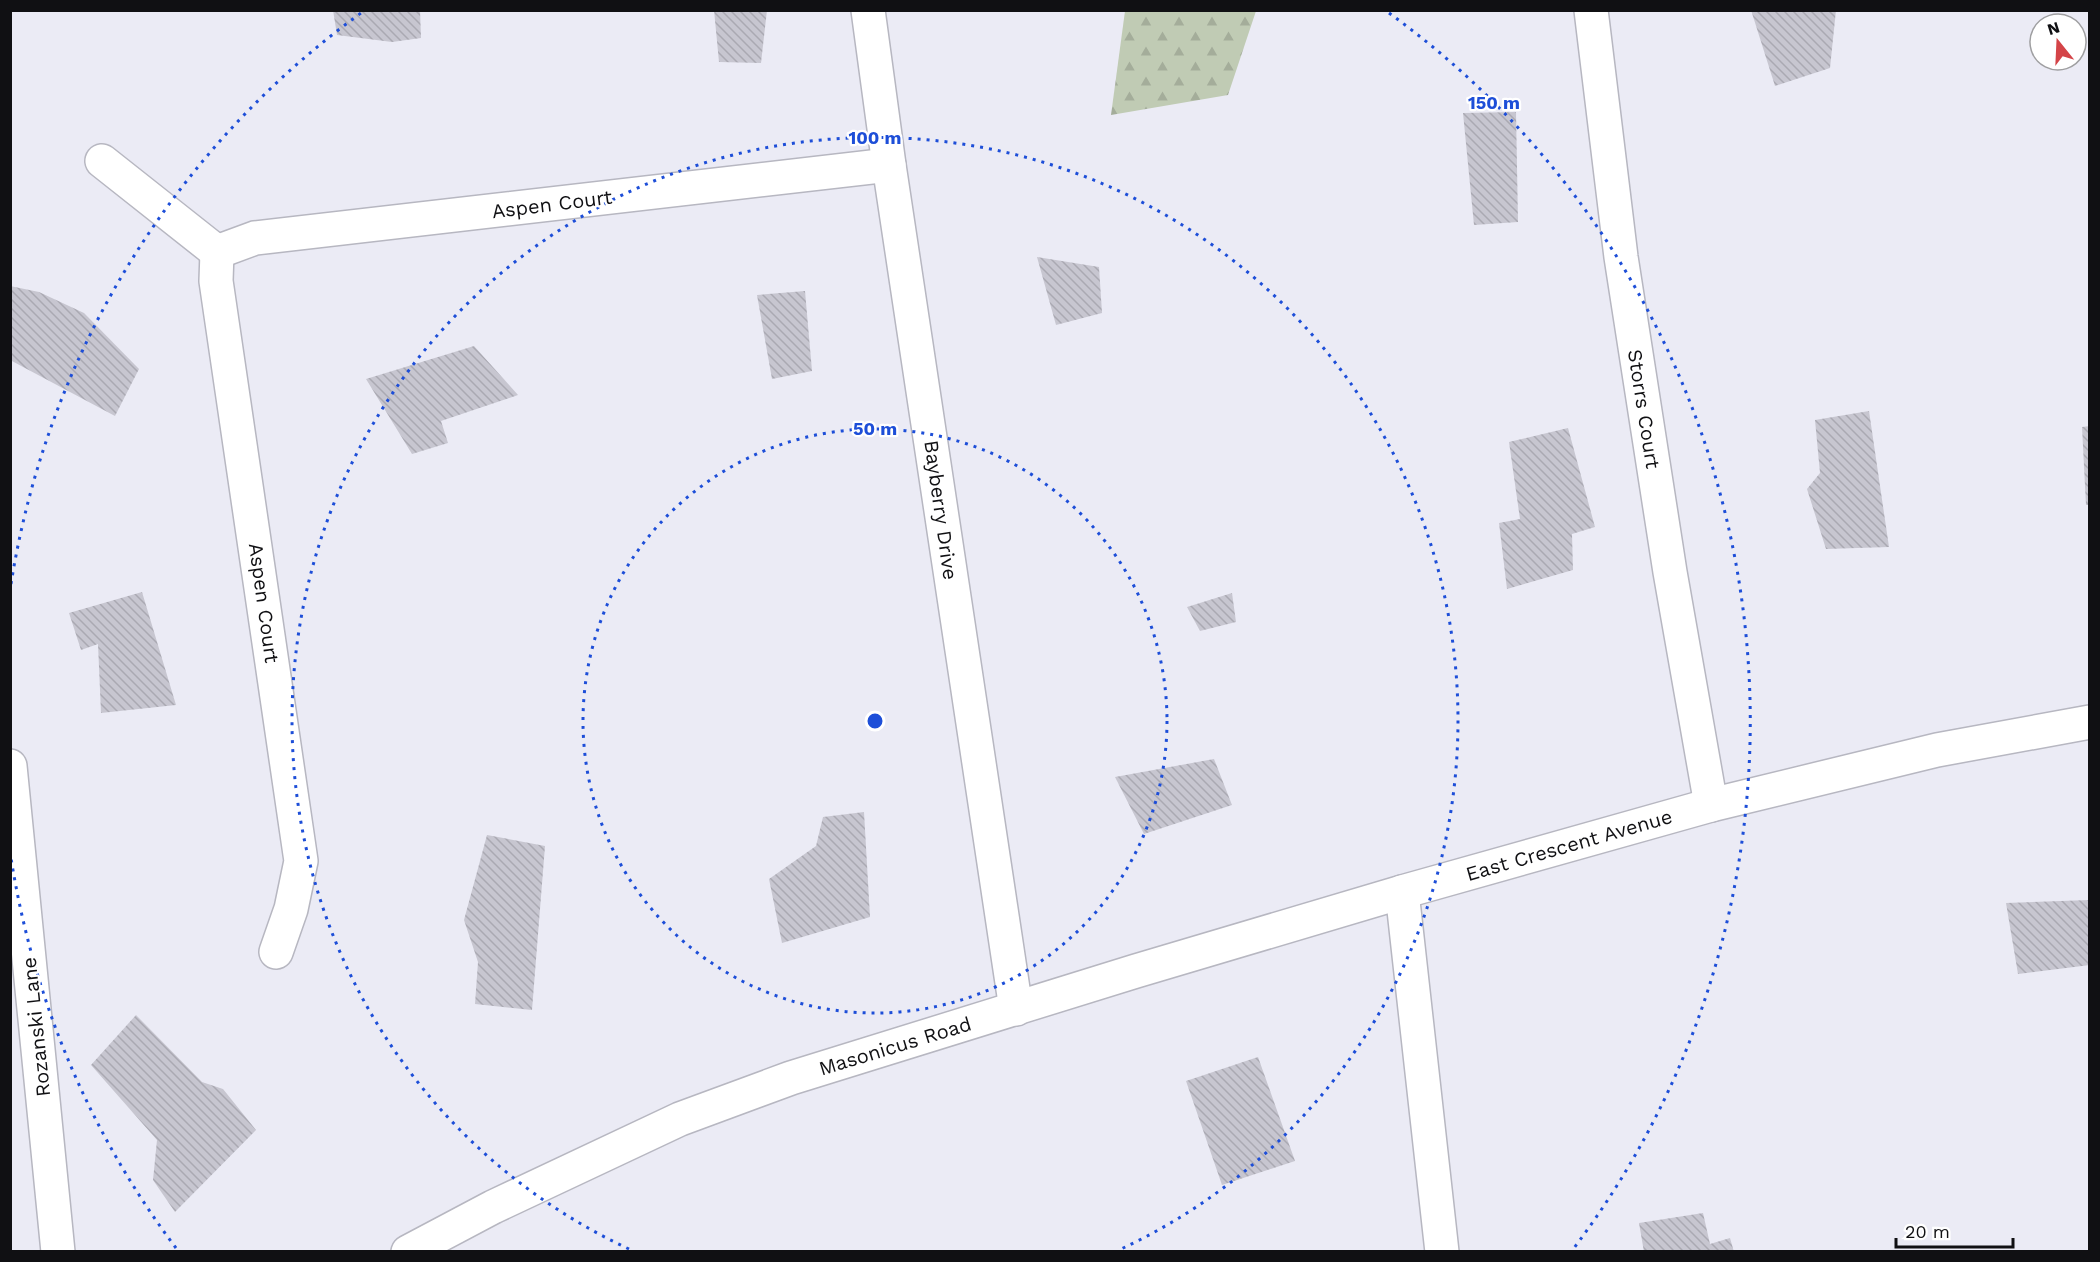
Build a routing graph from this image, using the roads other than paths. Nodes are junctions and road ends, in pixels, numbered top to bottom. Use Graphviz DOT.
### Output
graph roads {
  1 [pos="868,10"];
  2 [pos="1592,10"];
  3 [pos="102,161"];
  4 [pos="889,165"];
  5 [pos="217,252"];
  6 [pos="2090,722"];
  7 [pos="10,766"];
  8 [pos="1711,805"];
  9 [pos="1402,892"];
  10 [pos="276,952"];
  11 [pos="1016,1009"];
  12 [pos="419,1249"];
  13 [pos="58,1251"];
  14 [pos="1442,1251"];
  1 -- 4 [label="street, Bayberry Drive"];
  2 -- 8 [label="street, Storrs Court"];
  3 -- 5 [label="street"];
  4 -- 5 [label="street, Aspen Court"];
  4 -- 11 [label="street, Bayberry Drive"];
  5 -- 10 [label="street, Aspen Court"];
  6 -- 8 [label="street, East Crescent Avenue"];
  7 -- 13 [label="street, Rozanski Lane"];
  8 -- 9 [label="street, East Crescent Avenue"];
  9 -- 11 [label="street, Masonicus Road"];
  9 -- 14 [label="street"];
  11 -- 12 [label="street, Masonicus Road"];
}
